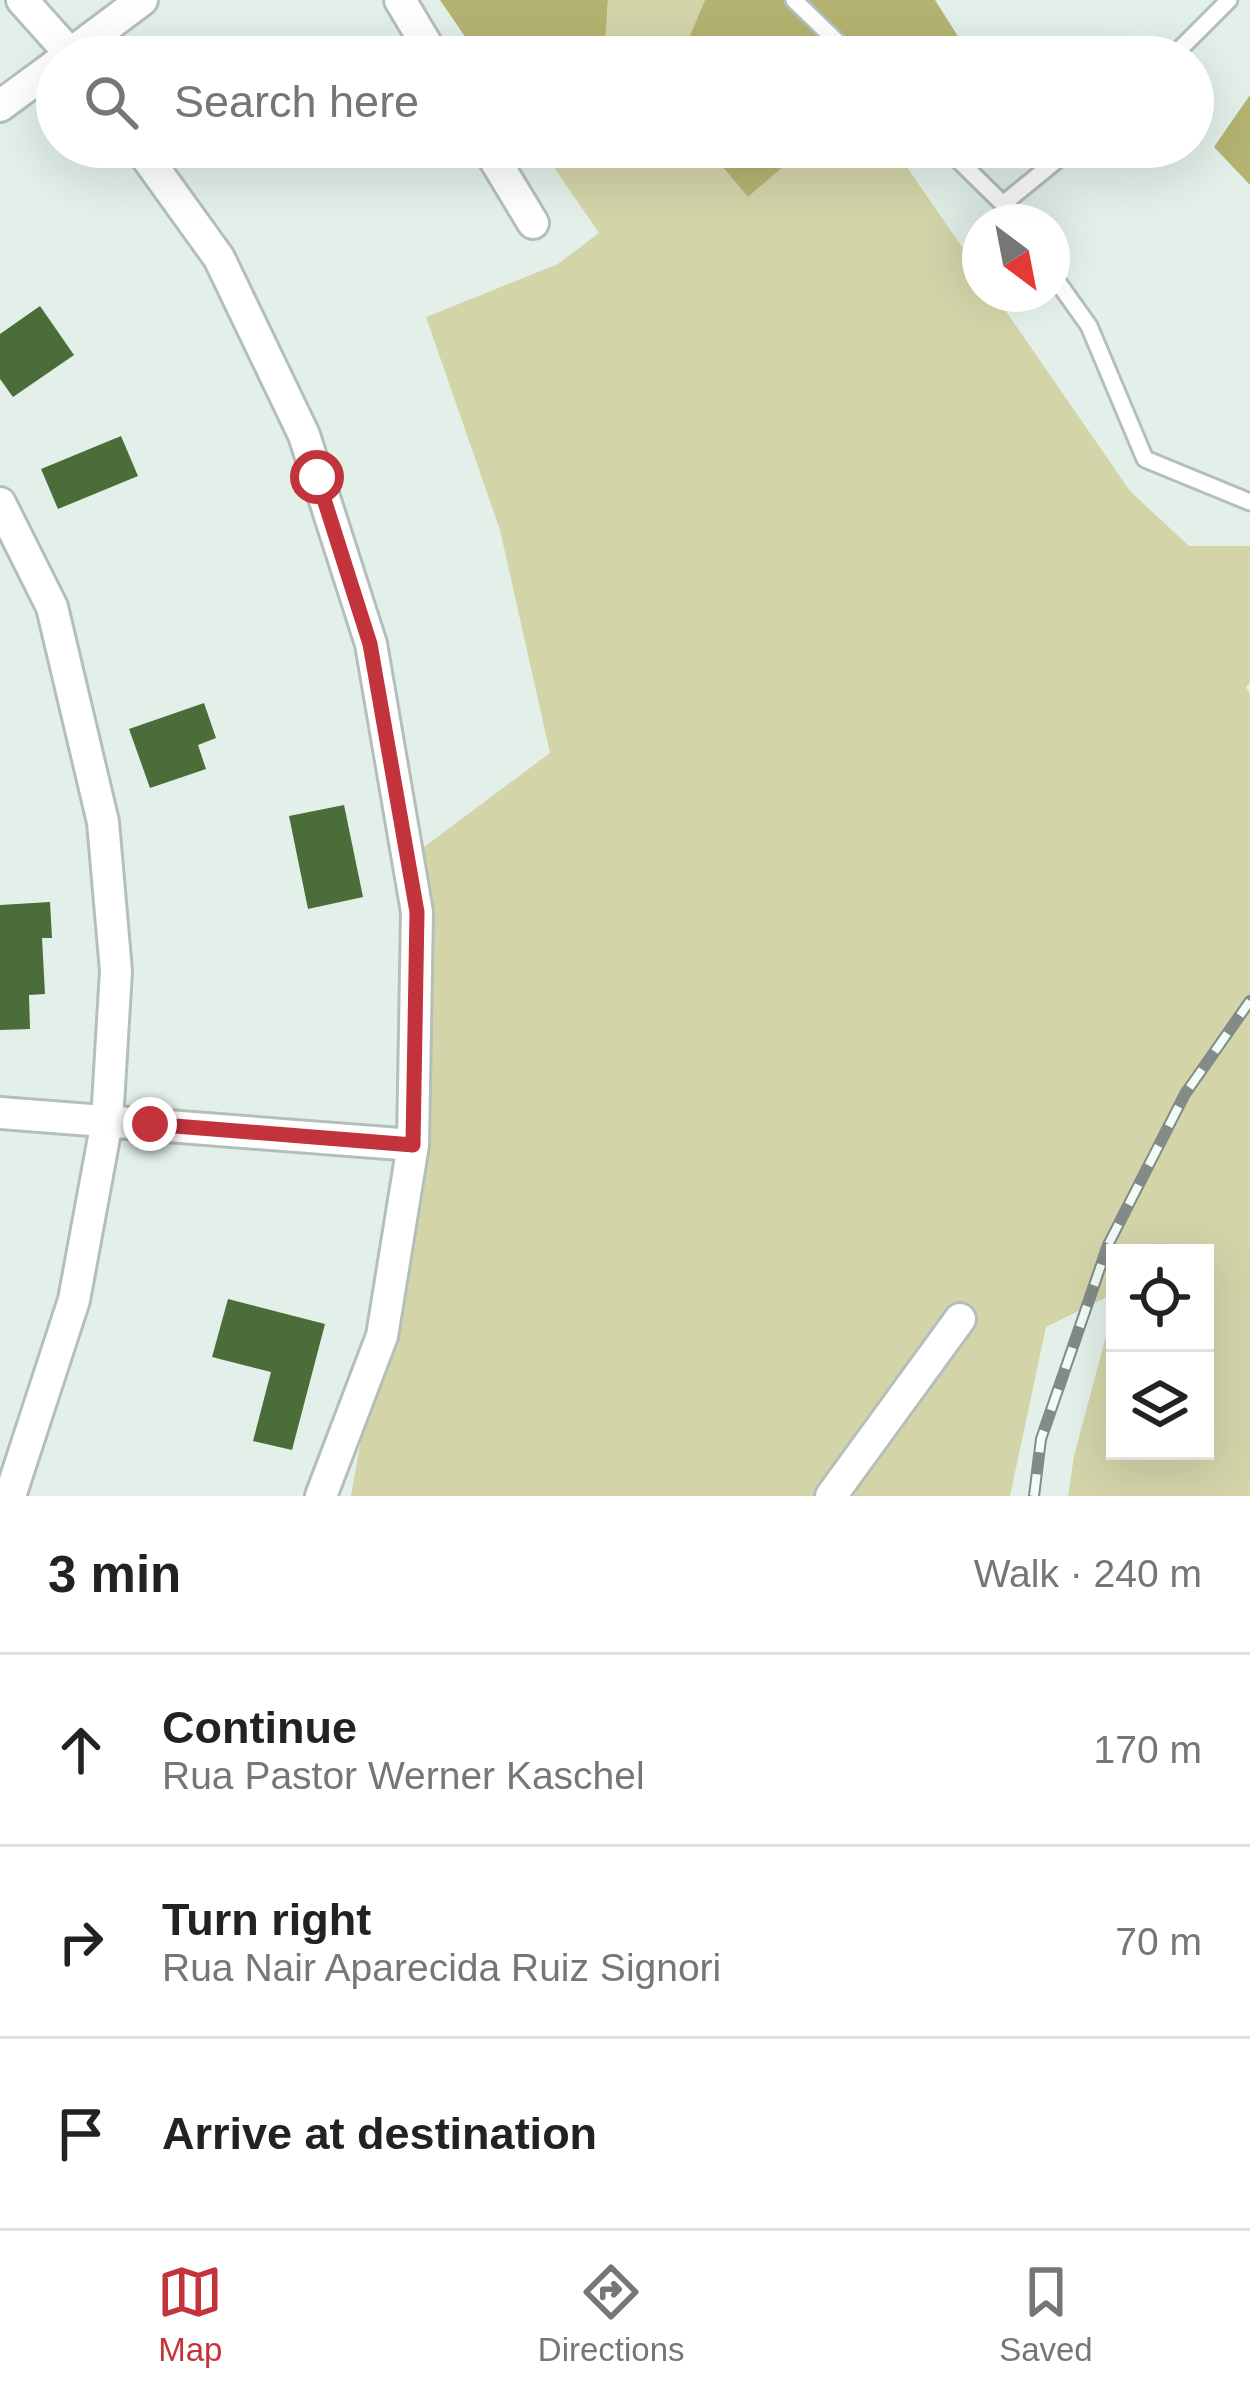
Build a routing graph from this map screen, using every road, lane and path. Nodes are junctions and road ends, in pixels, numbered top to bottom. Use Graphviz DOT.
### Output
graph roads {
  1 [pos="22,0"];
  2 [pos="142,0"];
  3 [pos="400,0"];
  4 [pos="794,0"];
  5 [pos="1229,0"];
  6 [pos="50,36"];
  7 [pos="95,36"];
  8 [pos="421,36"];
  9 [pos="831,36"];
  10 [pos="1193,36"];
  11 [pos="36,80"];
  12 [pos="0,106"];
  13 [pos="154,168"];
  14 [pos="500,168"];
  15 [pos="966,168"];
  16 [pos="1047,168"];
  17 [pos="1003,204"];
  18 [pos="533,224"];
  19 [pos="1070,299"];
  20 [pos="1250,502"];
  21 [pos="0,503"];
  22 [pos="0,1113"];
  23 [pos="106,1121"];
  24 [pos="413,1145"];
  25 [pos="960,1319"];
  26 [pos="9,1494"];
  27 [pos="321,1496"];
  28 [pos="831,1496"];
  1 -- 6 [label="street"];
  2 -- 7 [label="street"];
  3 -- 8 [label="street"];
  4 -- 9 [label="lane"];
  5 -- 10 [label="lane"];
  11 -- 12 [label="street"];
  13 -- 24 [label="street"];
  14 -- 18 [label="street"];
  15 -- 17 [label="lane"];
  16 -- 17 [label="lane"];
  19 -- 20 [label="lane"];
  21 -- 23 [label="street"];
  22 -- 23 [label="street"];
  23 -- 24 [label="street"];
  23 -- 26 [label="street"];
  24 -- 27 [label="street"];
  25 -- 28 [label="street"];
}
